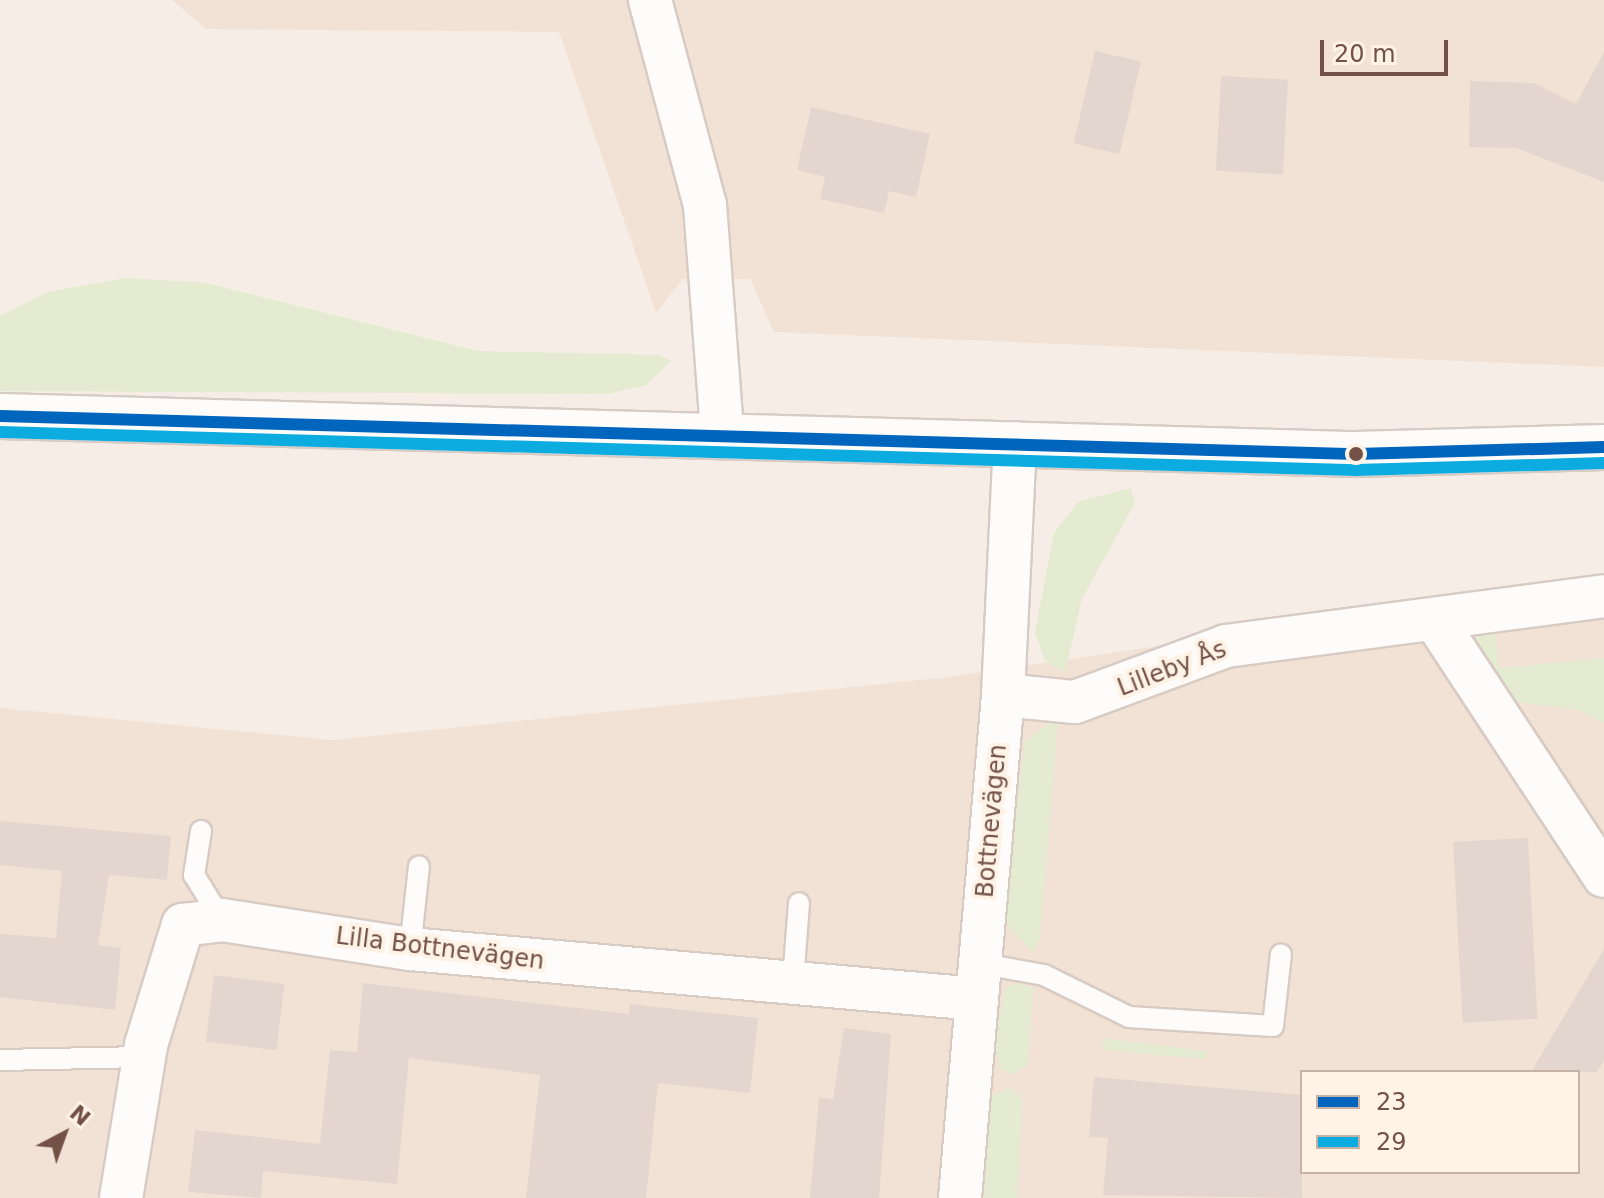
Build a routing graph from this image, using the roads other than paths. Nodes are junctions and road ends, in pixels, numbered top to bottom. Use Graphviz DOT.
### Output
graph roads {
  1 [pos="650,0"];
  2 [pos="0,416"];
  3 [pos="722,433"];
  4 [pos="1015,443"];
  5 [pos="1604,447"];
  6 [pos="1604,596"];
  7 [pos="1437,623"];
  8 [pos="1003,695"];
  9 [pos="201,831"];
  10 [pos="419,866"];
  11 [pos="1604,876"];
  12 [pos="799,903"];
  13 [pos="222,920"];
  14 [pos="410,949"];
  15 [pos="1281,954"];
  16 [pos="793,981"];
  17 [pos="977,981"];
  18 [pos="144,1057"];
  19 [pos="0,1060"];
  20 [pos="121,1198"];
  21 [pos="960,1198"];
  1 -- 3 [label="street"];
  2 -- 3 [label="street"];
  3 -- 4 [label="street"];
  4 -- 5 [label="street"];
  4 -- 8 [label="street, Bottnevägen"];
  6 -- 7 [label="street, Lilleby Ås"];
  7 -- 8 [label="street, Lilleby Ås"];
  7 -- 11 [label="street"];
  8 -- 17 [label="street, Bottnevägen"];
  9 -- 13 [label="lane"];
  10 -- 14 [label="lane"];
  12 -- 16 [label="lane"];
  13 -- 14 [label="street, Lilla Bottnevägen"];
  13 -- 18 [label="street, Lilla Bottnevägen"];
  14 -- 16 [label="street, Lilla Bottnevägen"];
  15 -- 17 [label="lane"];
  16 -- 17 [label="street, Lilla Bottnevägen"];
  17 -- 21 [label="street, Bottnevägen"];
  18 -- 19 [label="lane"];
  18 -- 20 [label="street, Lilla Bottnevägen"];
}
